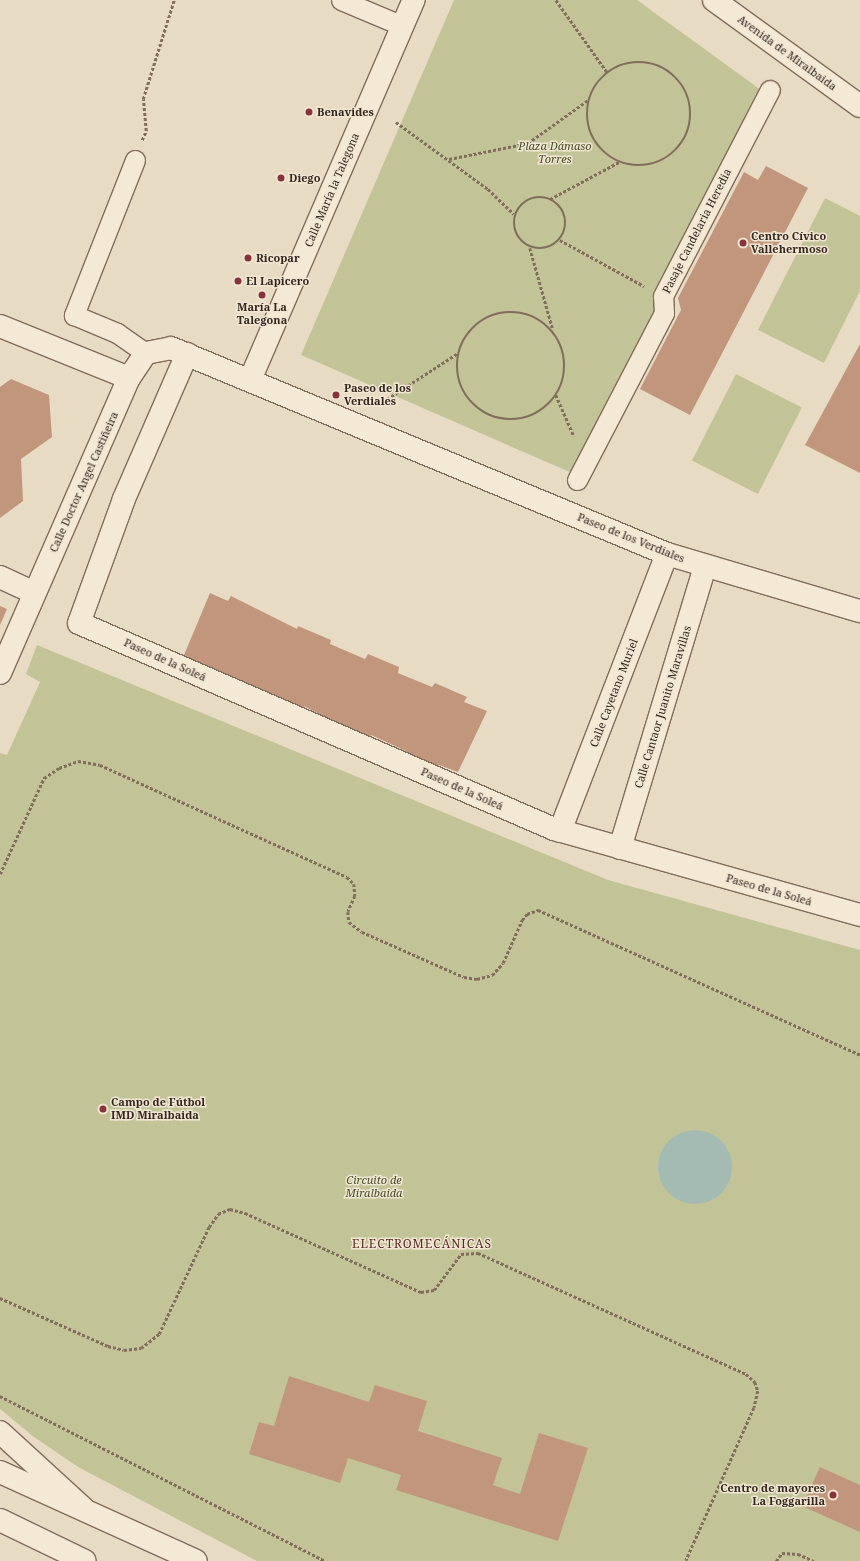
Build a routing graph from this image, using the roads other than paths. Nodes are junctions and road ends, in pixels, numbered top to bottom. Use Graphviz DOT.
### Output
graph roads {
  1 [pos="341,0"];
  2 [pos="414,0"];
  3 [pos="714,0"];
  4 [pos="402,26"];
  5 [pos="770,90"];
  6 [pos="860,106"];
  7 [pos="135,160"];
  8 [pos="0,326"];
  9 [pos="146,353"];
  10 [pos="187,354"];
  11 [pos="129,378"];
  12 [pos="250,380"];
  13 [pos="577,480"];
  14 [pos="667,554"];
  15 [pos="705,566"];
  16 [pos="0,577"];
  17 [pos="35,594"];
  18 [pos="860,612"];
  19 [pos="0,673"];
  20 [pos="560,832"];
  21 [pos="620,848"];
  22 [pos="860,915"];
  23 [pos="0,1432"];
  24 [pos="0,1472"];
  25 [pos="86,1511"];
  26 [pos="0,1520"];
  27 [pos="85,1561"];
  28 [pos="196,1561"];
  1 -- 4 [label="street"];
  2 -- 4 [label="street, Calle María la Talegona"];
  3 -- 6 [label="street, Avenida de Miralbaida"];
  4 -- 12 [label="street, Calle María la Talegona"];
  5 -- 13 [label="street, Pasaje Candelaria Heredia"];
  7 -- 9 [label="street"];
  8 -- 11 [label="street"];
  9 -- 10 [label="street, Paseo de los Verdiales"];
  9 -- 11 [label="street"];
  10 -- 12 [label="street, Paseo de los Verdiales"];
  10 -- 20 [label="street, Paseo de la Soleá"];
  11 -- 17 [label="street, Calle Doctor Angel Castiñeira"];
  12 -- 14 [label="street, Paseo de los Verdiales"];
  14 -- 15 [label="street, Paseo de los Verdiales"];
  14 -- 20 [label="street, Calle Cayetano Muriel"];
  15 -- 18 [label="street, Paseo de los Verdiales"];
  15 -- 21 [label="street, Calle Cantaor Juanito Maravillas"];
  16 -- 17 [label="street"];
  17 -- 19 [label="street, Calle Doctor Angel Castiñeira"];
  20 -- 21 [label="street, Paseo de la Soleá"];
  21 -- 22 [label="street, Paseo de la Soleá"];
  23 -- 25 [label="street"];
  24 -- 25 [label="street"];
  25 -- 28 [label="street"];
  26 -- 27 [label="street"];
}
